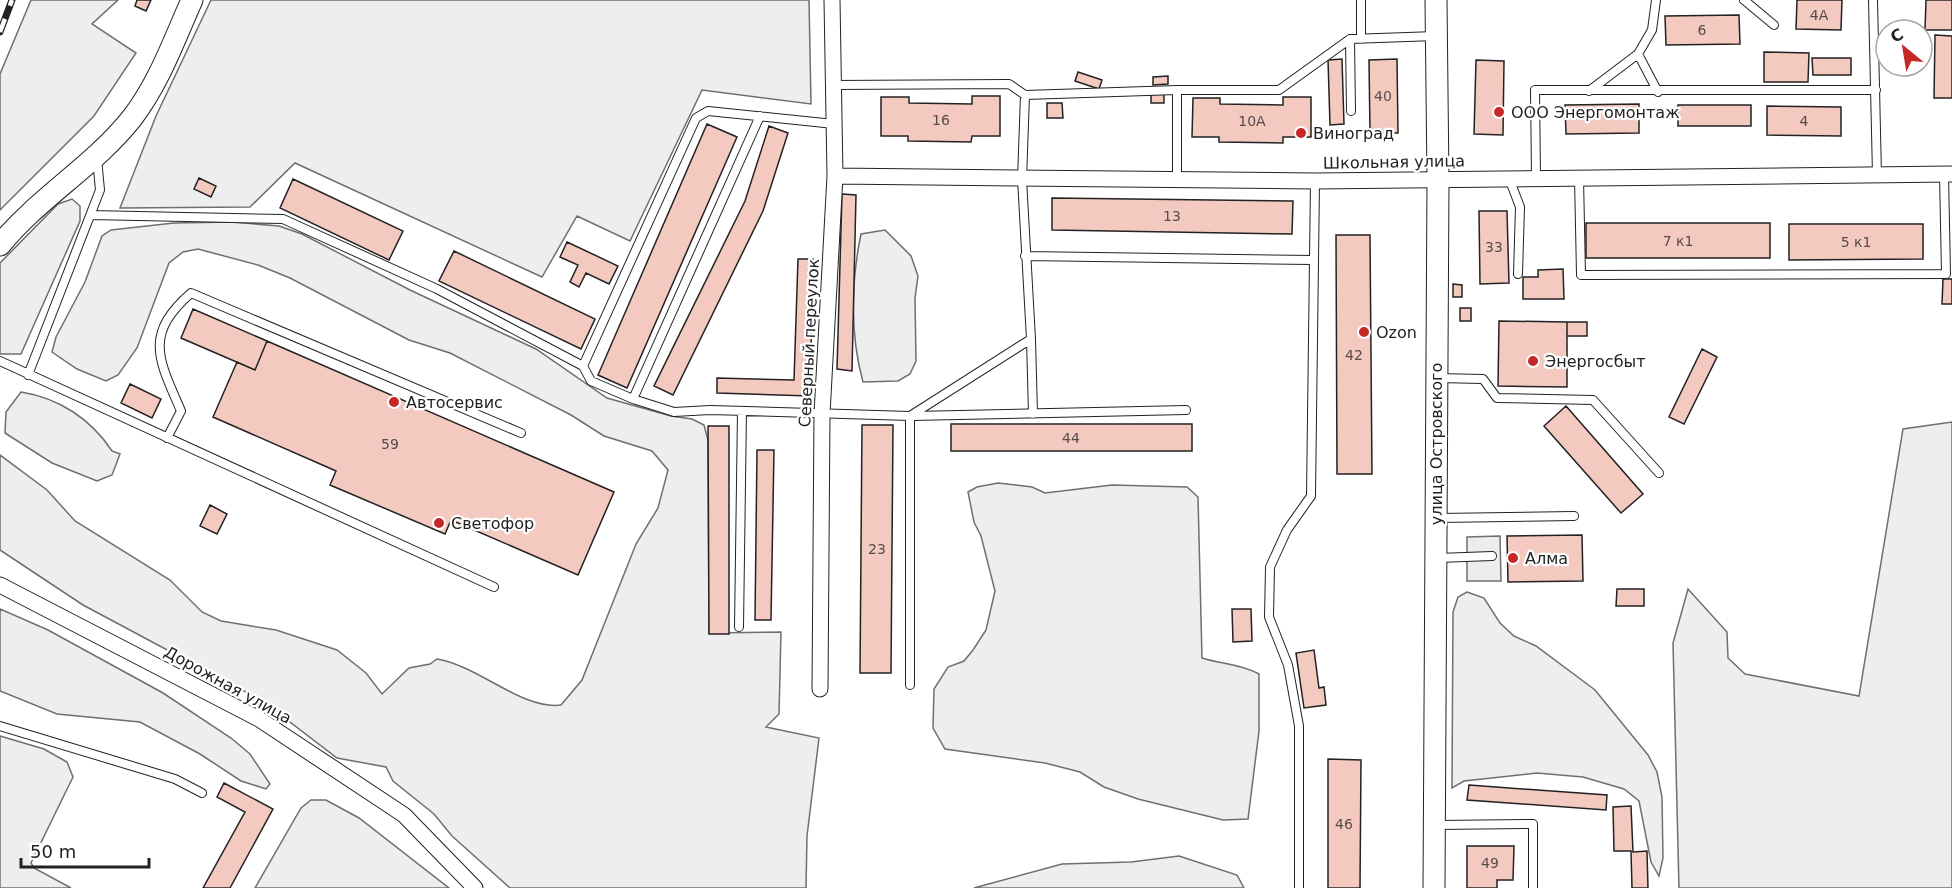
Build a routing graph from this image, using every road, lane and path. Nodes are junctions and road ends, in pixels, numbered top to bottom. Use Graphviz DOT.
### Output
graph roads {
  1 [pos="192,0"];
  2 [pos="832,0"];
  3 [pos="1361,0"];
  4 [pos="1436,0"];
  5 [pos="1656,0"];
  6 [pos="1744,0"];
  7 [pos="1873,0"];
  8 [pos="1774,25"];
  9 [pos="1437,36"];
  10 [pos="1350,39"];
  11 [pos="1361,39"];
  12 [pos="1638,54"];
  13 [pos="832,86"];
  14 [pos="1177,90"];
  15 [pos="1876,90"];
  16 [pos="1589,91"];
  17 [pos="1658,92"];
  18 [pos="1025,95"];
  19 [pos="1352,111"];
  20 [pos="760,116"];
  21 [pos="834,124"];
  22 [pos="96,156"];
  23 [pos="1948,174"];
  24 [pos="1877,175"];
  25 [pos="835,176"];
  26 [pos="1536,177"];
  27 [pos="1579,177"];
  28 [pos="1509,178"];
  29 [pos="1022,179"];
  30 [pos="1177,180"];
  31 [pos="1315,181"];
  32 [pos="1438,181"];
  33 [pos="91,215"];
  34 [pos="0,245"];
  35 [pos="1024,256"];
  36 [pos="1313,260"];
  37 [pos="1518,274"];
  38 [pos="1031,339"];
  39 [pos="0,361"];
  40 [pos="583,366"];
  41 [pos="28,375"];
  42 [pos="1436,378"];
  43 [pos="633,399"];
  44 [pos="1186,410"];
  45 [pos="742,411"];
  46 [pos="822,414"];
  47 [pos="1033,414"];
  48 [pos="910,416"];
  49 [pos="521,433"];
  50 [pos="167,438"];
  51 [pos="1659,473"];
  52 [pos="1574,516"];
  53 [pos="1436,518"];
  54 [pos="1492,556"];
  55 [pos="1436,558"];
  56 [pos="0,585"];
  57 [pos="495,587"];
  58 [pos="739,627"];
  59 [pos="910,685"];
  60 [pos="820,688"];
  61 [pos="0,726"];
  62 [pos="202,793"];
  63 [pos="1435,825"];
  64 [pos="475,888"];
  65 [pos="1299,888"];
  66 [pos="1434,888"];
  67 [pos="1533,888"];
  1 -- 22 [label="main road"];
  2 -- 13 [label="street, Северный переулок"];
  3 -- 11 [label="lane"];
  4 -- 9 [label="main road, улица Островского"];
  5 -- 12 [label="lane"];
  6 -- 8 [label="lane"];
  7 -- 15 [label="lane"];
  9 -- 11 [label="lane"];
  9 -- 32 [label="main road, улица Островского"];
  10 -- 11 [label="lane"];
  10 -- 14 [label="lane"];
  10 -- 19 [label="lane"];
  12 -- 16 [label="lane"];
  12 -- 17 [label="lane"];
  13 -- 18 [label="lane"];
  13 -- 21 [label="street, Северный переулок"];
  14 -- 18 [label="lane"];
  14 -- 30 [label="lane"];
  15 -- 17 [label="lane"];
  15 -- 24 [label="lane"];
  16 -- 17 [label="lane"];
  16 -- 26 [label="lane"];
  18 -- 29 [label="lane"];
  20 -- 21 [label="lane"];
  20 -- 40 [label="lane"];
  20 -- 43 [label="lane"];
  21 -- 25 [label="street, Северный переулок"];
  22 -- 33 [label="lane"];
  22 -- 34 [label="main road"];
  23 -- 24 [label="street, Школьная улица"];
  23 -- 27 [label="lane"];
  24 -- 27 [label="street, Школьная улица"];
  25 -- 29 [label="street, Школьная улица"];
  25 -- 46 [label="street, Северный переулок"];
  26 -- 27 [label="street, Школьная улица"];
  26 -- 28 [label="street, Школьная улица"];
  28 -- 32 [label="street, Школьная улица"];
  28 -- 37 [label="lane"];
  29 -- 30 [label="street, Школьная улица"];
  29 -- 35 [label="lane"];
  30 -- 31 [label="street, Школьная улица"];
  31 -- 32 [label="street, Школьная улица"];
  31 -- 36 [label="lane"];
  32 -- 42 [label="main road, улица Островского"];
  33 -- 40 [label="lane"];
  33 -- 41 [label="lane"];
  35 -- 36 [label="lane"];
  35 -- 38 [label="lane"];
  36 -- 65 [label="lane"];
  38 -- 47 [label="lane"];
  38 -- 48 [label="lane"];
  39 -- 41 [label="lane"];
  40 -- 43 [label="lane"];
  41 -- 50 [label="lane"];
  42 -- 51 [label="lane"];
  42 -- 53 [label="main road, улица Островского"];
  43 -- 45 [label="lane"];
  44 -- 47 [label="lane"];
  45 -- 46 [label="lane"];
  45 -- 58 [label="lane"];
  46 -- 48 [label="lane"];
  46 -- 60 [label="street, Северный переулок"];
  47 -- 48 [label="lane"];
  48 -- 59 [label="lane"];
  49 -- 50 [label="lane"];
  50 -- 57 [label="lane"];
  52 -- 53 [label="lane"];
  53 -- 55 [label="main road, улица Островского"];
  54 -- 55 [label="lane"];
  55 -- 63 [label="main road, улица Островского"];
  56 -- 64 [label="street, Дорожная улица"];
  61 -- 62 [label="lane"];
  63 -- 66 [label="main road, улица Островского"];
  63 -- 67 [label="lane"];
}
